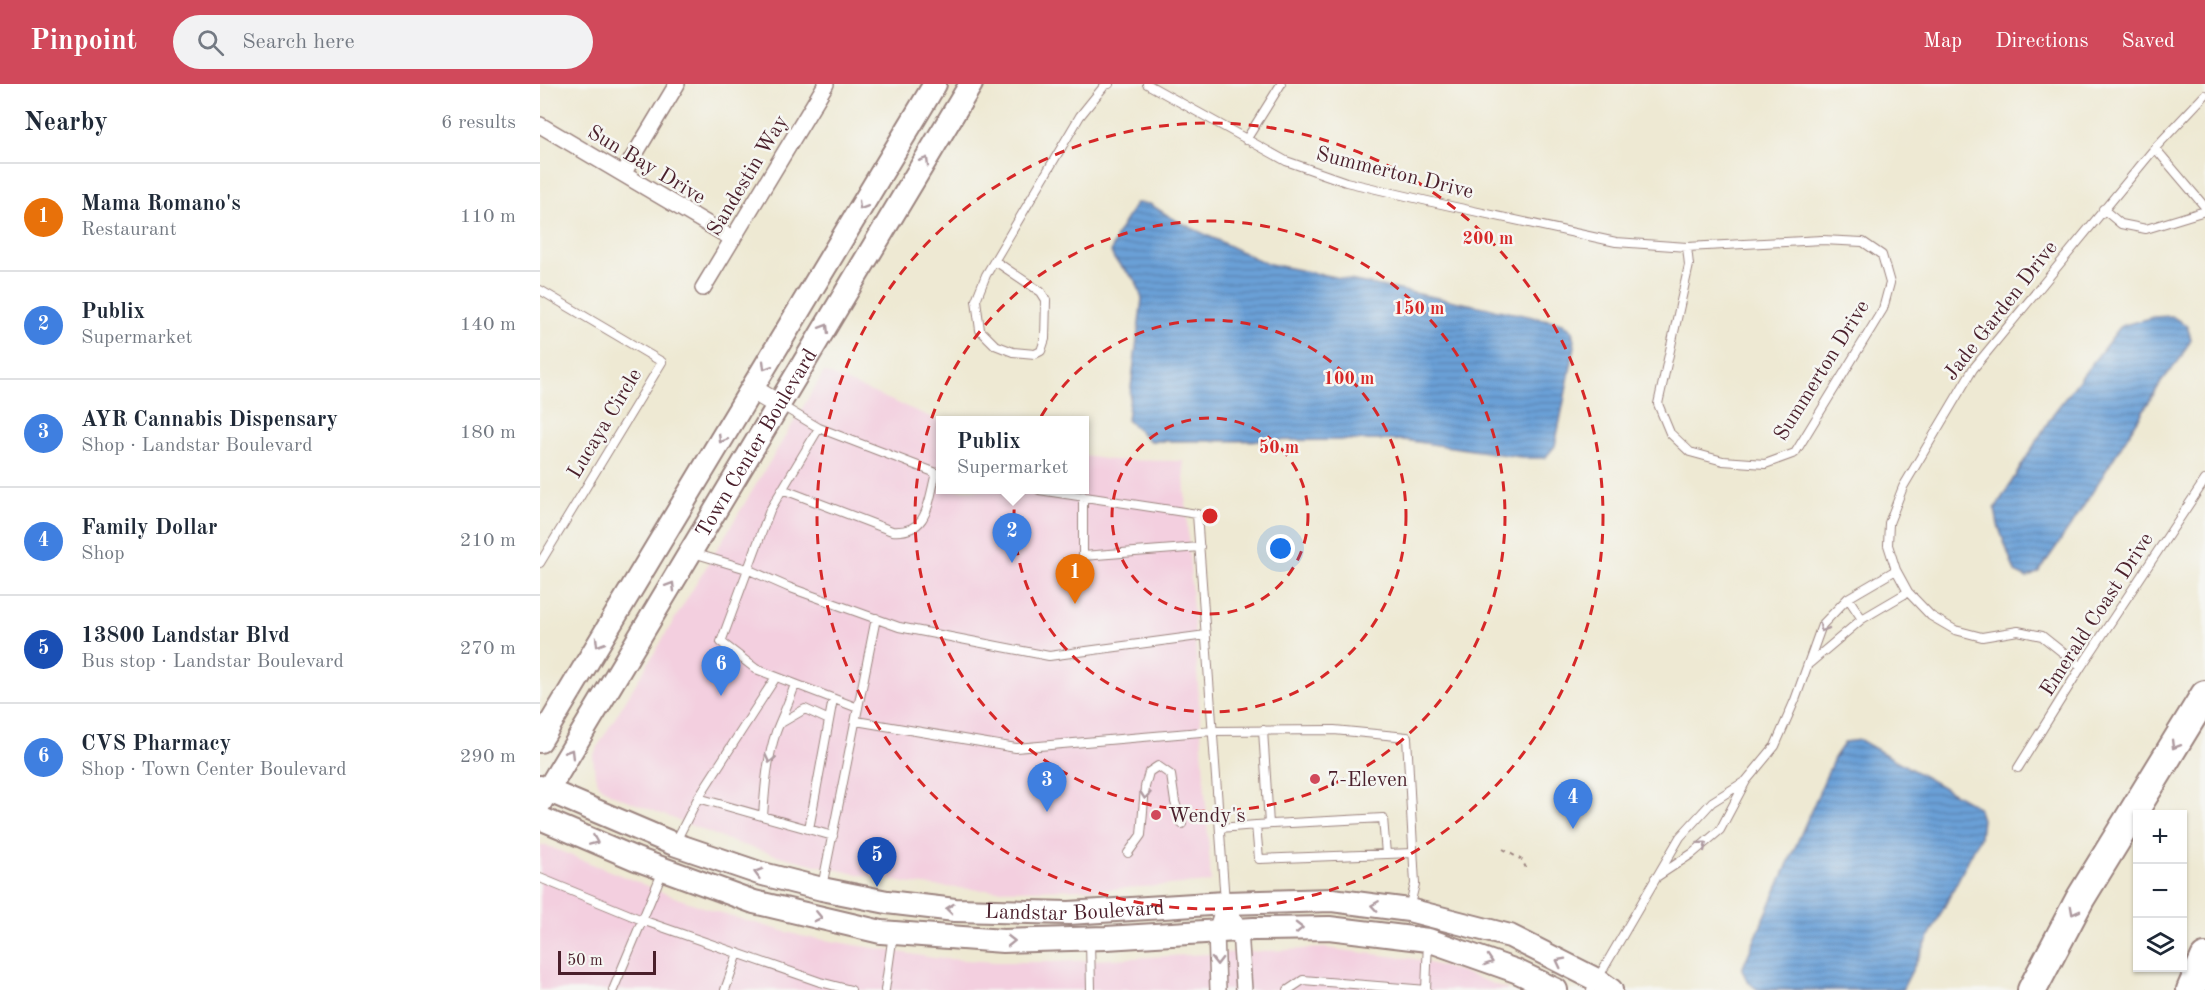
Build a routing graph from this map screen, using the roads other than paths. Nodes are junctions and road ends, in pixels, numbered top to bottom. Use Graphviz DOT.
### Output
graph roads {
  1 [pos="677,84"];
  2 [pos="826,84"];
  3 [pos="935,84"];
  4 [pos="971,84"];
  5 [pos="1108,84"];
  6 [pos="1147,84"];
  7 [pos="1281,84"];
  8 [pos="2205,95"];
  9 [pos="540,125"];
  10 [pos="1246,140"];
  11 [pos="2155,148"];
  12 [pos="623,174"];
  13 [pos="2103,209"];
  14 [pos="2205,209"];
  15 [pos="733,239"];
  16 [pos="1688,247"];
  17 [pos="995,261"];
  18 [pos="703,288"];
  19 [pos="540,290"];
  20 [pos="752,389"];
  21 [pos="779,405"];
  22 [pos="819,428"];
  23 [pos="936,473"];
  24 [pos="936,480"];
  25 [pos="2205,480"];
  26 [pos="782,489"];
  27 [pos="1070,494"];
  28 [pos="1083,496"];
  29 [pos="1200,547"];
  30 [pos="691,552"];
  31 [pos="540,563"];
  32 [pos="747,569"];
  33 [pos="1896,570"];
  34 [pos="1908,592"];
  35 [pos="1848,598"];
  36 [pos="876,618"];
  37 [pos="1862,620"];
  38 [pos="1206,635"];
  39 [pos="1809,664"];
  40 [pos="2081,667"];
  41 [pos="776,677"];
  42 [pos="795,684"];
  43 [pos="2205,695"];
  44 [pos="834,699"];
  45 [pos="858,708"];
  46 [pos="829,720"];
  47 [pos="856,721"];
  48 [pos="781,723"];
  49 [pos="1263,730"];
  50 [pos="1212,731"];
  51 [pos="540,741"];
  52 [pos="2018,768"];
  53 [pos="1746,781"];
  54 [pos="542,794"];
  55 [pos="699,798"];
  56 [pos="763,816"];
  57 [pos="540,818"];
  58 [pos="1182,824"];
  59 [pos="1269,824"];
  60 [pos="1256,825"];
  61 [pos="1220,828"];
  62 [pos="809,829"];
  63 [pos="833,836"];
  64 [pos="674,844"];
  65 [pos="1128,853"];
  66 [pos="1413,853"];
  67 [pos="1386,854"];
  68 [pos="664,869"];
  69 [pos="540,878"];
  70 [pos="1655,878"];
  71 [pos="822,889"];
  72 [pos="1225,903"];
  73 [pos="1409,910"];
  74 [pos="642,920"];
  75 [pos="1240,930"];
  76 [pos="1216,931"];
  77 [pos="894,933"];
  78 [pos="1090,939"];
  79 [pos="1428,940"];
  80 [pos="738,953"];
  81 [pos="2205,958"];
  82 [pos="820,986"];
  83 [pos="1600,987"];
  84 [pos="613,990"];
  85 [pos="725,990"];
  86 [pos="851,990"];
  87 [pos="885,990"];
  88 [pos="1091,990"];
  89 [pos="1218,990"];
  90 [pos="1244,990"];
  91 [pos="1288,990"];
  92 [pos="1426,990"];
  93 [pos="1556,990"];
  94 [pos="2032,990"];
  95 [pos="2191,990"];
  1 -- 12 [label="street"];
  2 -- 15 [label="street, Sandestin Way"];
  3 -- 20 [label="main road, Town Center Boulevard, one-way"];
  21 -- 4 [label="main road, Town Center Boulevard, one-way"];
  5 -- 17 [label="lane"];
  6 -- 10 [label="lane, Summerton Drive"];
  7 -- 10 [label="lane"];
  8 -- 11 [label="lane, Jade Garden Drive"];
  9 -- 12 [label="street, Sun Bay Drive"];
  10 -- 16 [label="lane, Summerton Drive"];
  11 -- 13 [label="lane, Jade Garden Drive"];
  11 -- 14 [label="lane"];
  12 -- 15 [label="street, Sun Bay Drive"];
  13 -- 14 [label="lane"];
  13 -- 33 [label="lane, Jade Garden Drive"];
  15 -- 18 [label="street, Sandestin Way"];
  16 -- 16 [label="lane, Summerton Drive"];
  17 -- 17 [label="lane"];
  19 -- 31 [label="lane, Lucaya Circle"];
  20 -- 21 [label="street"];
  20 -- 51 [label="main road, Town Center Boulevard, one-way"];
  21 -- 22 [label="lane"];
  21 -- 30 [label="main road, Town Center Boulevard"];
  22 -- 23 [label="lane"];
  22 -- 26 [label="lane"];
  24 -- 26 [label="lane"];
  25 -- 40 [label="lane, Emerald Coast Drive"];
  26 -- 32 [label="lane"];
  27 -- 28 [label="lane"];
  28 -- 29 [label="lane"];
  28 -- 29 [label="lane"];
  29 -- 38 [label="lane"];
  30 -- 32 [label="lane"];
  54 -- 30 [label="main road, Town Center Boulevard, one-way"];
  32 -- 36 [label="lane"];
  32 -- 41 [label="lane"];
  33 -- 34 [label="lane, Jade Garden Drive"];
  33 -- 35 [label="lane"];
  34 -- 37 [label="lane"];
  34 -- 40 [label="lane, Jade Garden Drive"];
  35 -- 37 [label="lane"];
  35 -- 39 [label="lane, one-way"];
  36 -- 38 [label="lane"];
  36 -- 45 [label="lane"];
  37 -- 39 [label="lane"];
  38 -- 50 [label="lane"];
  39 -- 53 [label="lane"];
  40 -- 52 [label="lane, Emerald Coast Drive"];
  41 -- 42 [label="lane"];
  41 -- 55 [label="lane"];
  42 -- 44 [label="lane"];
  42 -- 48 [label="lane"];
  43 -- 94 [label="highway, one-way"];
  44 -- 45 [label="lane"];
  44 -- 46 [label="lane"];
  45 -- 47 [label="lane"];
  46 -- 48 [label="lane"];
  46 -- 62 [label="lane"];
  47 -- 50 [label="lane"];
  47 -- 63 [label="lane"];
  48 -- 56 [label="lane, one-way"];
  49 -- 50 [label="lane"];
  49 -- 59 [label="lane"];
  49 -- 66 [label="lane"];
  50 -- 61 [label="lane"];
  53 -- 70 [label="lane"];
  70 -- 53 [label="lane, one-way"];
  54 -- 64 [label="main road, Landstar Boulevard"];
  55 -- 56 [label="lane"];
  55 -- 64 [label="lane"];
  56 -- 62 [label="lane"];
  57 -- 68 [label="main road, Landstar Boulevard, one-way"];
  58 -- 65 [label="lane, one-way"];
  59 -- 60 [label="lane"];
  59 -- 67 [label="lane"];
  60 -- 61 [label="lane"];
  60 -- 67 [label="lane"];
  61 -- 72 [label="lane"];
  62 -- 63 [label="lane"];
  63 -- 71 [label="lane"];
  71 -- 64 [label="main road, Landstar Boulevard, one-way"];
  66 -- 67 [label="lane"];
  66 -- 73 [label="lane"];
  68 -- 74 [label="lane"];
  68 -- 77 [label="main road, Landstar Boulevard, one-way"];
  69 -- 74 [label="lane"];
  70 -- 83 [label="lane"];
  72 -- 71 [label="main road, Landstar Boulevard, one-way"];
  73 -- 72 [label="main road, Landstar Boulevard, one-way"];
  72 -- 75 [label="street"];
  72 -- 76 [label="street"];
  83 -- 73 [label="main road, Landstar Boulevard, one-way"];
  74 -- 80 [label="lane"];
  74 -- 84 [label="lane"];
  75 -- 76 [label="main road, Landstar Boulevard"];
  75 -- 79 [label="main road, Landstar Boulevard, one-way"];
  75 -- 90 [label="street"];
  76 -- 78 [label="main road, Landstar Boulevard"];
  76 -- 89 [label="street, one-way"];
  77 -- 78 [label="main road, Landstar Boulevard, one-way"];
  77 -- 87 [label="lane"];
  78 -- 88 [label="lane"];
  79 -- 92 [label="lane"];
  79 -- 93 [label="main road, Landstar Boulevard, one-way"];
  80 -- 82 [label="lane"];
  80 -- 85 [label="lane"];
  81 -- 95 [label="highway"];
  82 -- 86 [label="lane"];
  91 -- 92 [label="lane"];
}
